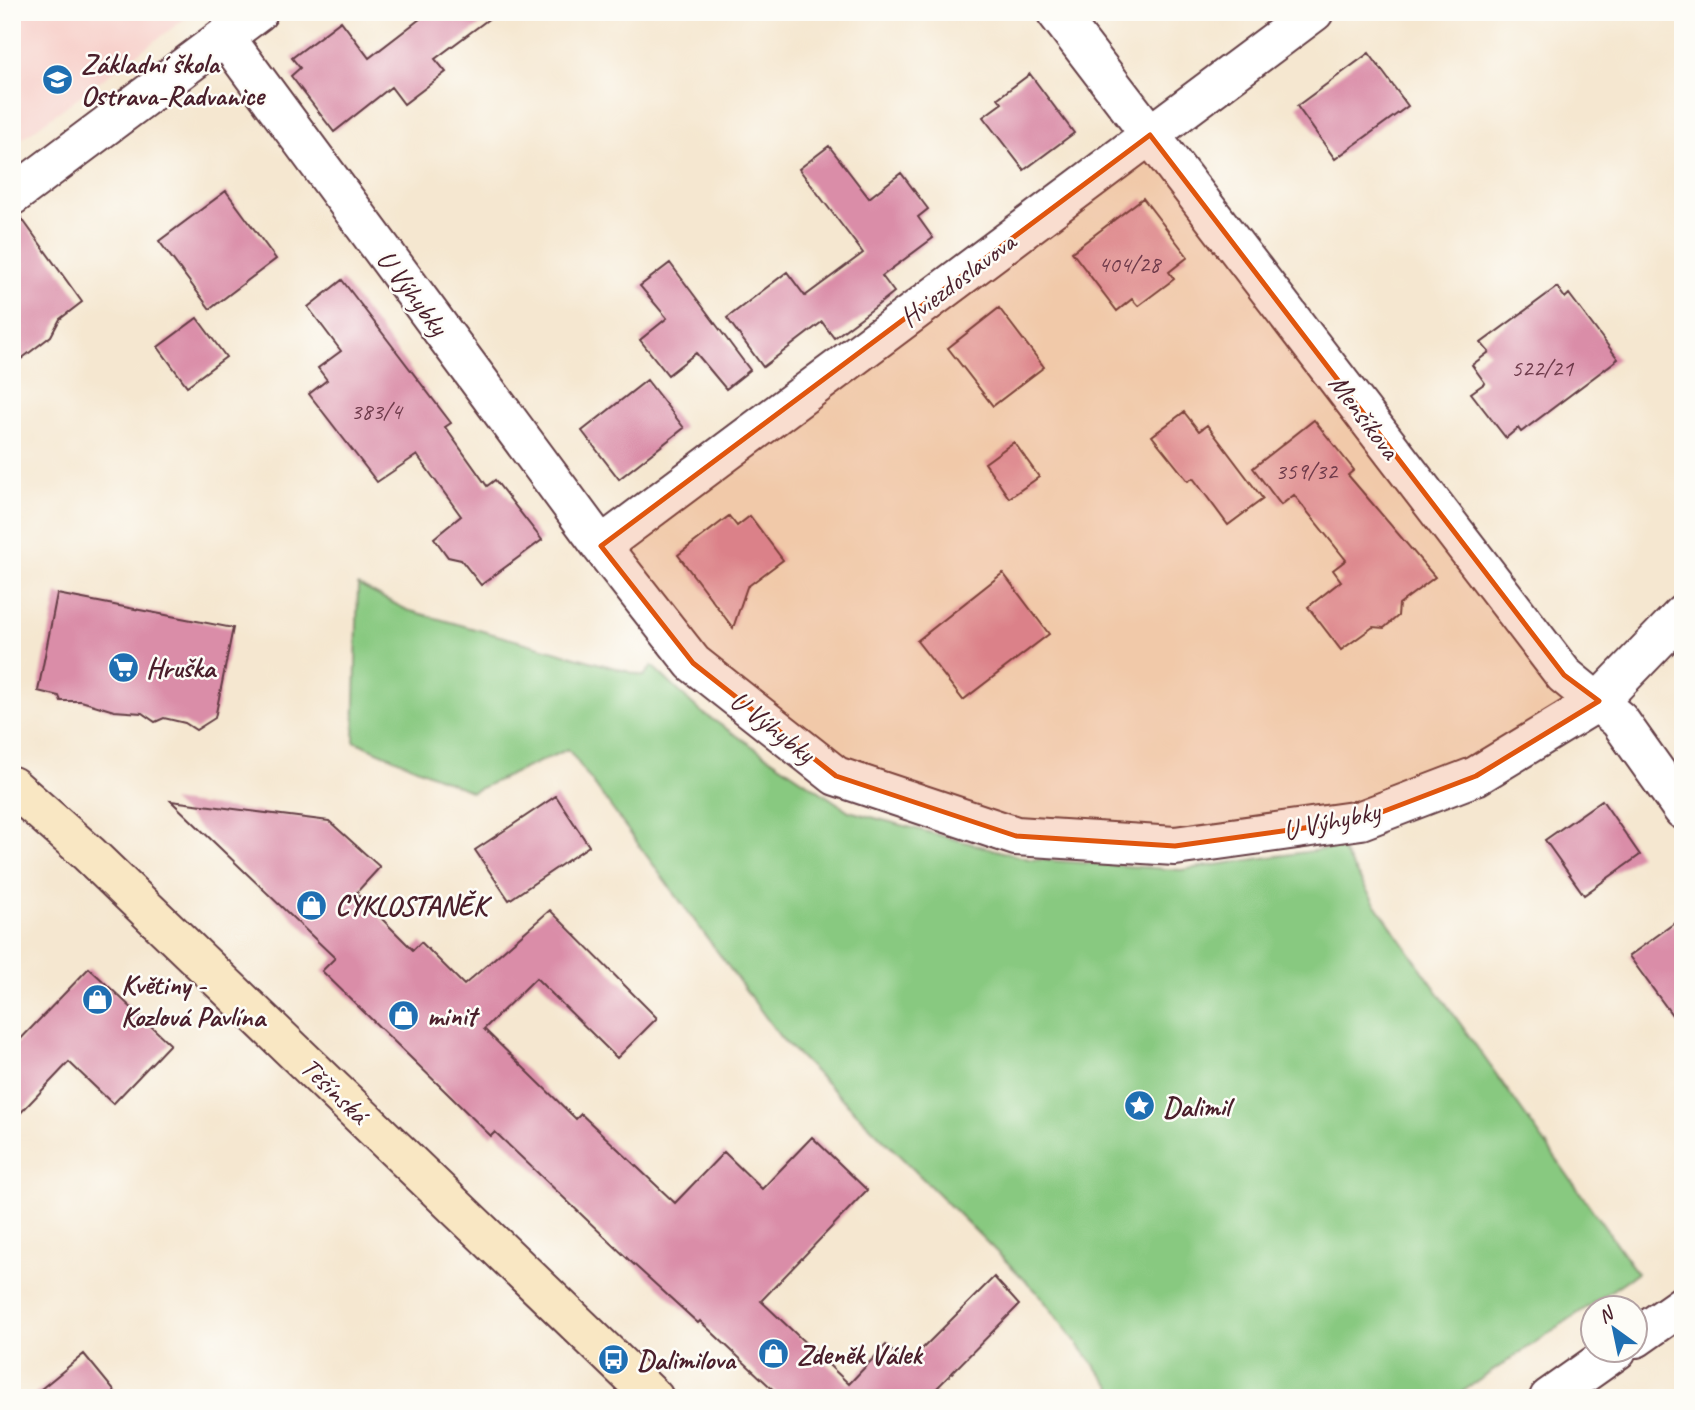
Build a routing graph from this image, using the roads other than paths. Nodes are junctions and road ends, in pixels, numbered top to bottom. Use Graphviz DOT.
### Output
graph roads {
  1 [pos="258,12"];
  2 [pos="1056,12"];
  3 [pos="1314,12"];
  4 [pos="225,37"];
  5 [pos="1150,135"];
  6 [pos="12,196"];
  7 [pos="601,546"];
  8 [pos="1683,614"];
  9 [pos="1599,701"];
  10 [pos="12,786"];
  11 [pos="1683,810"];
  12 [pos="1683,1305"];
  13 [pos="1650,1328"];
  14 [pos="1597,1364"];
  15 [pos="653,1398"];
  16 [pos="1549,1398"];
  1 -- 4 [label="street"];
  2 -- 5 [label="street, Menšíkova"];
  3 -- 5 [label="street, Hviezdoslavova"];
  4 -- 6 [label="street"];
  4 -- 7 [label="street, U Výhybky"];
  5 -- 7 [label="street, Hviezdoslavova"];
  5 -- 9 [label="street, Menšíkova"];
  7 -- 9 [label="street, U Výhybky"];
  8 -- 9 [label="street, U Výhybky"];
  9 -- 11 [label="street, Menšíkova"];
  10 -- 15 [label="main road, Těšínská"];
  12 -- 13 [label="street"];
  14 -- 16 [label="street"];
}
